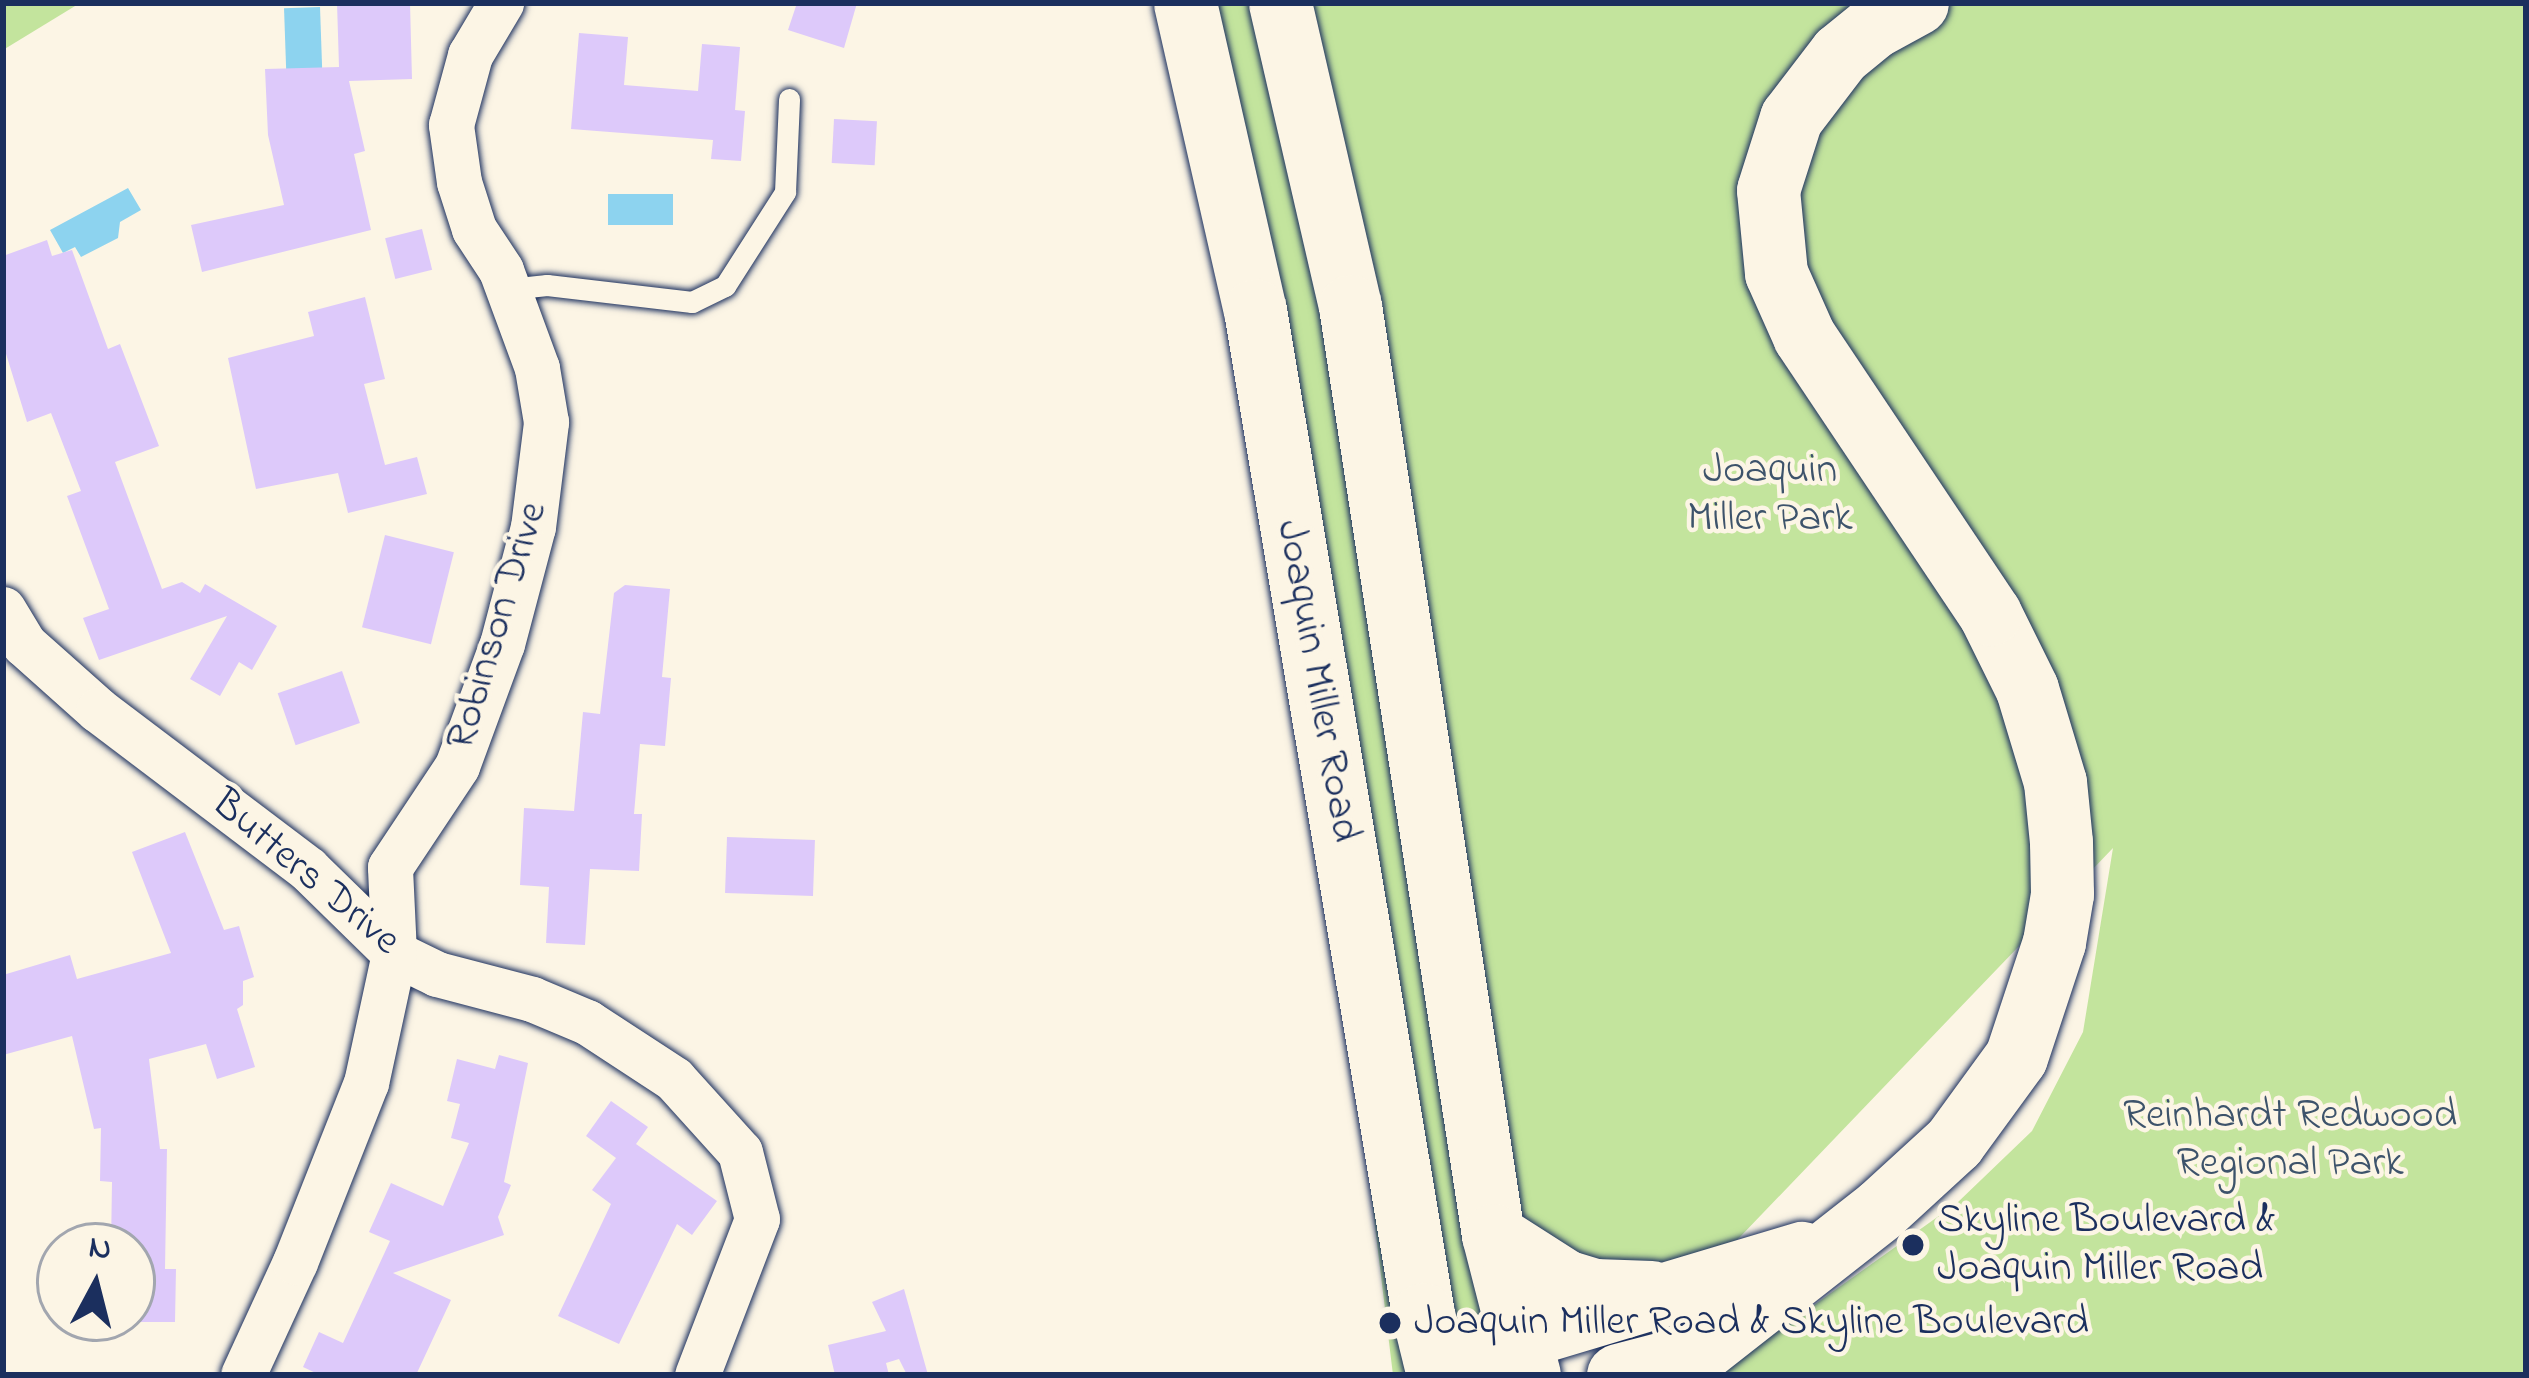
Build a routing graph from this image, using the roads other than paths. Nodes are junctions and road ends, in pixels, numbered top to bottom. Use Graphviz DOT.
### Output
graph roads {
  1 [pos="502,3"];
  2 [pos="1185,3"];
  3 [pos="1280,3"];
  4 [pos="1917,3"];
  5 [pos="789,99"];
  6 [pos="509,289"];
  7 [pos="3,609"];
  8 [pos="394,953"];
  9 [pos="1493,1235"];
  10 [pos="1838,1241"];
  11 [pos="1671,1291"];
  12 [pos="1524,1357"];
  13 [pos="1685,1365"];
  14 [pos="1436,1368"];
  15 [pos="243,1375"];
  16 [pos="697,1375"];
  17 [pos="1618,1375"];
  1 -- 6 [label="street, Robinson Drive"];
  2 -- 14 [label="main road, Joaquin Miller Road"];
  3 -- 9 [label="main road, Joaquin Miller Road"];
  4 -- 10 [label="main road"];
  5 -- 6 [label="lane"];
  6 -- 8 [label="street, Robinson Drive"];
  7 -- 8 [label="street, Butters Drive"];
  8 -- 15 [label="street, Robinson Drive"];
  8 -- 16 [label="street, Butters Drive"];
  9 -- 11 [label="main road"];
  9 -- 12 [label="main road, Joaquin Miller Road"];
  10 -- 11 [label="main road"];
  10 -- 13 [label="main road"];
  11 -- 12 [label="main road"];
  12 -- 14 [label="main road"];
  13 -- 17 [label="main road"];
}
